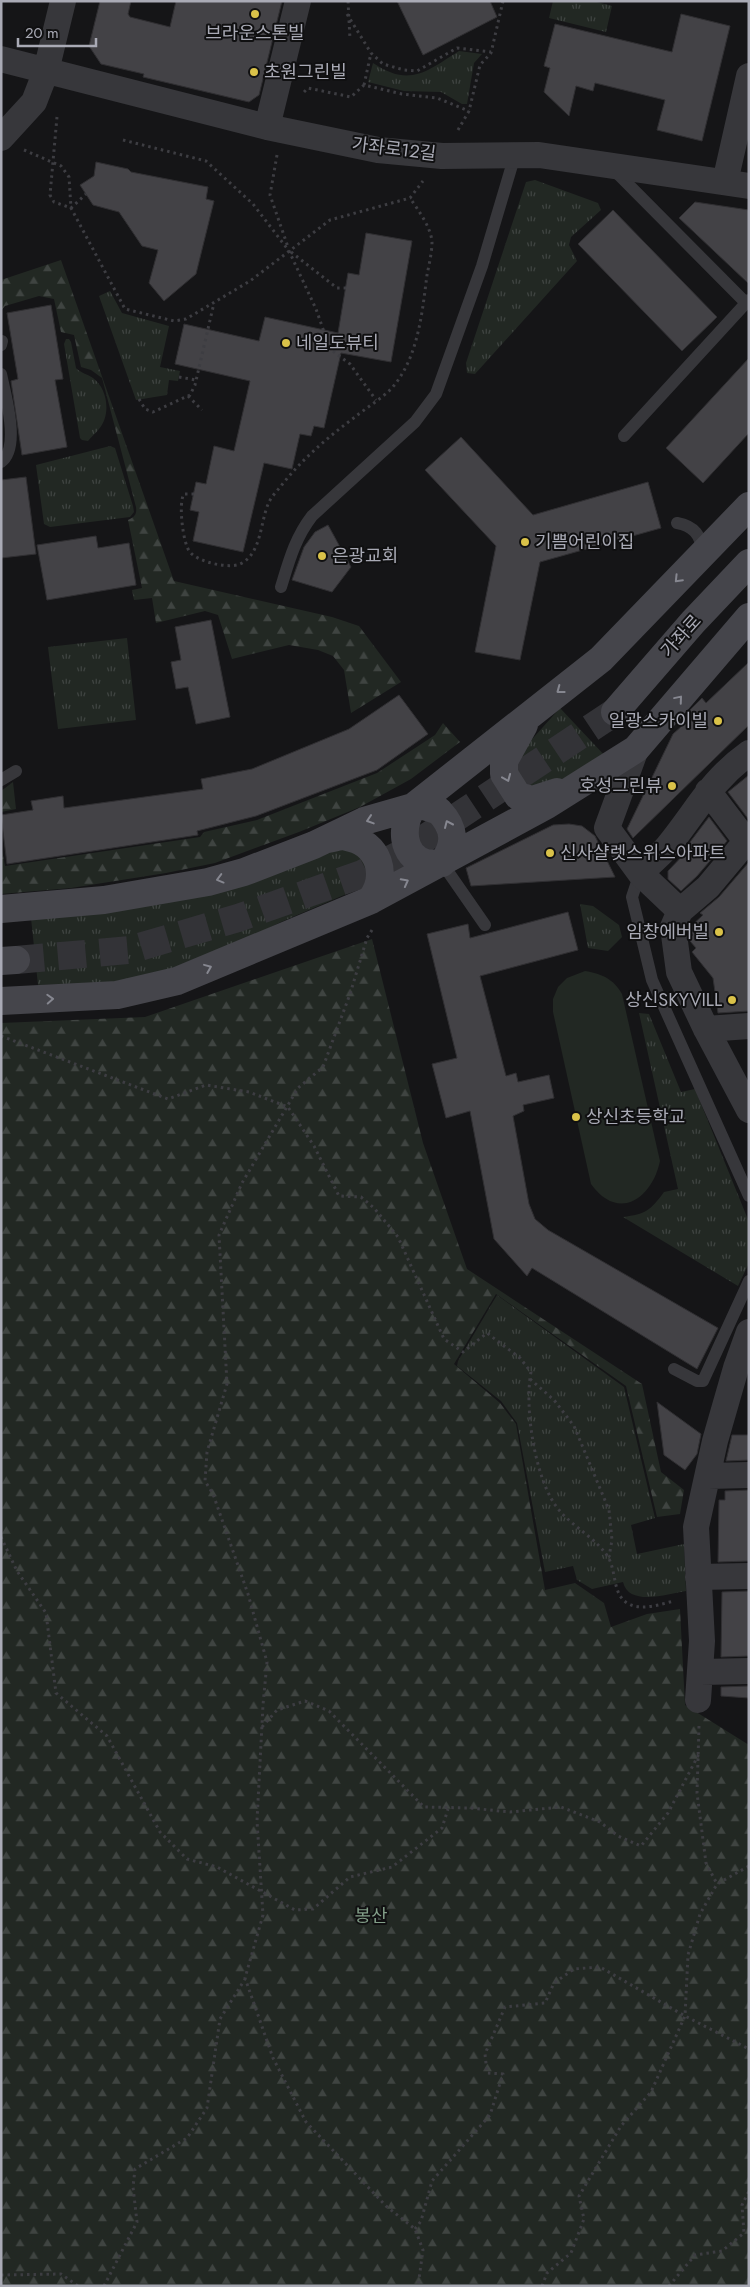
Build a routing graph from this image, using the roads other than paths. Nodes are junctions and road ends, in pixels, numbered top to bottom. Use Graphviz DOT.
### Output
graph roads {
  1 [pos="63,1"];
  2 [pos="298,1"];
  3 [pos="1,59"];
  4 [pos="52,72"];
  5 [pos="749,76"];
  6 [pos="274,128"];
  7 [pos="10,143"];
  8 [pos="515,155"];
  9 [pos="608,164"];
  10 [pos="737,184"];
  11 [pos="748,302"];
  12 [pos="2,341"];
  13 [pos="1,345"];
  14 [pos="1,374"];
  15 [pos="624,436"];
  16 [pos="1,462"];
  17 [pos="749,506"];
  18 [pos="677,522"];
  19 [pos="700,556"];
  20 [pos="749,563"];
  21 [pos="281,587"];
  22 [pos="749,617"];
  23 [pos="539,706"];
  24 [pos="615,712"];
  25 [pos="636,749"];
  26 [pos="749,753"];
  27 [pos="16,770"];
  28 [pos="1,780"];
  29 [pos="583,783"];
  30 [pos="708,791"];
  31 [pos="413,807"];
  32 [pos="328,838"];
  33 [pos="747,840"];
  34 [pos="442,863"];
  35 [pos="640,873"];
  36 [pos="1,909"];
  37 [pos="374,911"];
  38 [pos="676,919"];
  39 [pos="485,925"];
  40 [pos="1,1001"];
  41 [pos="749,1026"];
  42 [pos="706,1029"];
  43 [pos="749,1109"];
  44 [pos="749,1196"];
  45 [pos="749,1281"];
  46 [pos="749,1332"];
  47 [pos="742,1368"];
  48 [pos="674,1369"];
  49 [pos="749,1475"];
  50 [pos="708,1476"];
  51 [pos="749,1576"];
  52 [pos="699,1587"];
  53 [pos="749,1671"];
  54 [pos="702,1672"];
  55 [pos="698,1700"];
  1 -- 4 [label="street"];
  2 -- 6 [label="street"];
  3 -- 4 [label="street, 가좌로12길"];
  4 -- 6 [label="street, 가좌로12길"];
  4 -- 7 [label="street"];
  5 -- 10 [label="street"];
  6 -- 8 [label="street, 가좌로12길"];
  8 -- 9 [label="street, 가좌로12길"];
  8 -- 21 [label="lane"];
  9 -- 10 [label="street, 가좌로12길"];
  9 -- 11 [label="lane"];
  11 -- 15 [label="lane"];
  12 -- 13 [label="lane"];
  14 -- 16 [label="lane"];
  17 -- 19 [label="main road"];
  18 -- 19 [label="lane"];
  19 -- 23 [label="main road, one-way"];
  20 -- 24 [label="main road, 가좌로"];
  25 -- 22 [label="main road, one-way"];
  23 -- 29 [label="main road, one-way"];
  23 -- 31 [label="main road"];
  25 -- 29 [label="main road"];
  25 -- 35 [label="street"];
  26 -- 30 [label="street"];
  27 -- 28 [label="lane"];
  29 -- 34 [label="main road"];
  30 -- 33 [label="street"];
  30 -- 35 [label="street"];
  31 -- 32 [label="main road, one-way"];
  31 -- 34 [label="main road"];
  34 -- 31 [label="main road, one-way"];
  32 -- 36 [label="main road, one-way"];
  32 -- 37 [label="main road"];
  33 -- 38 [label="street"];
  37 -- 34 [label="main road, one-way"];
  34 -- 39 [label="lane"];
  35 -- 38 [label="street"];
  35 -- 44 [label="lane"];
  40 -- 37 [label="main road, one-way"];
  38 -- 42 [label="street"];
  41 -- 42 [label="street"];
  42 -- 43 [label="street"];
  45 -- 48 [label="lane"];
  46 -- 47 [label="street"];
  47 -- 50 [label="street"];
  49 -- 50 [label="street"];
  50 -- 52 [label="street"];
  51 -- 52 [label="street"];
  52 -- 54 [label="street"];
  53 -- 54 [label="street"];
  54 -- 55 [label="street"];
}
